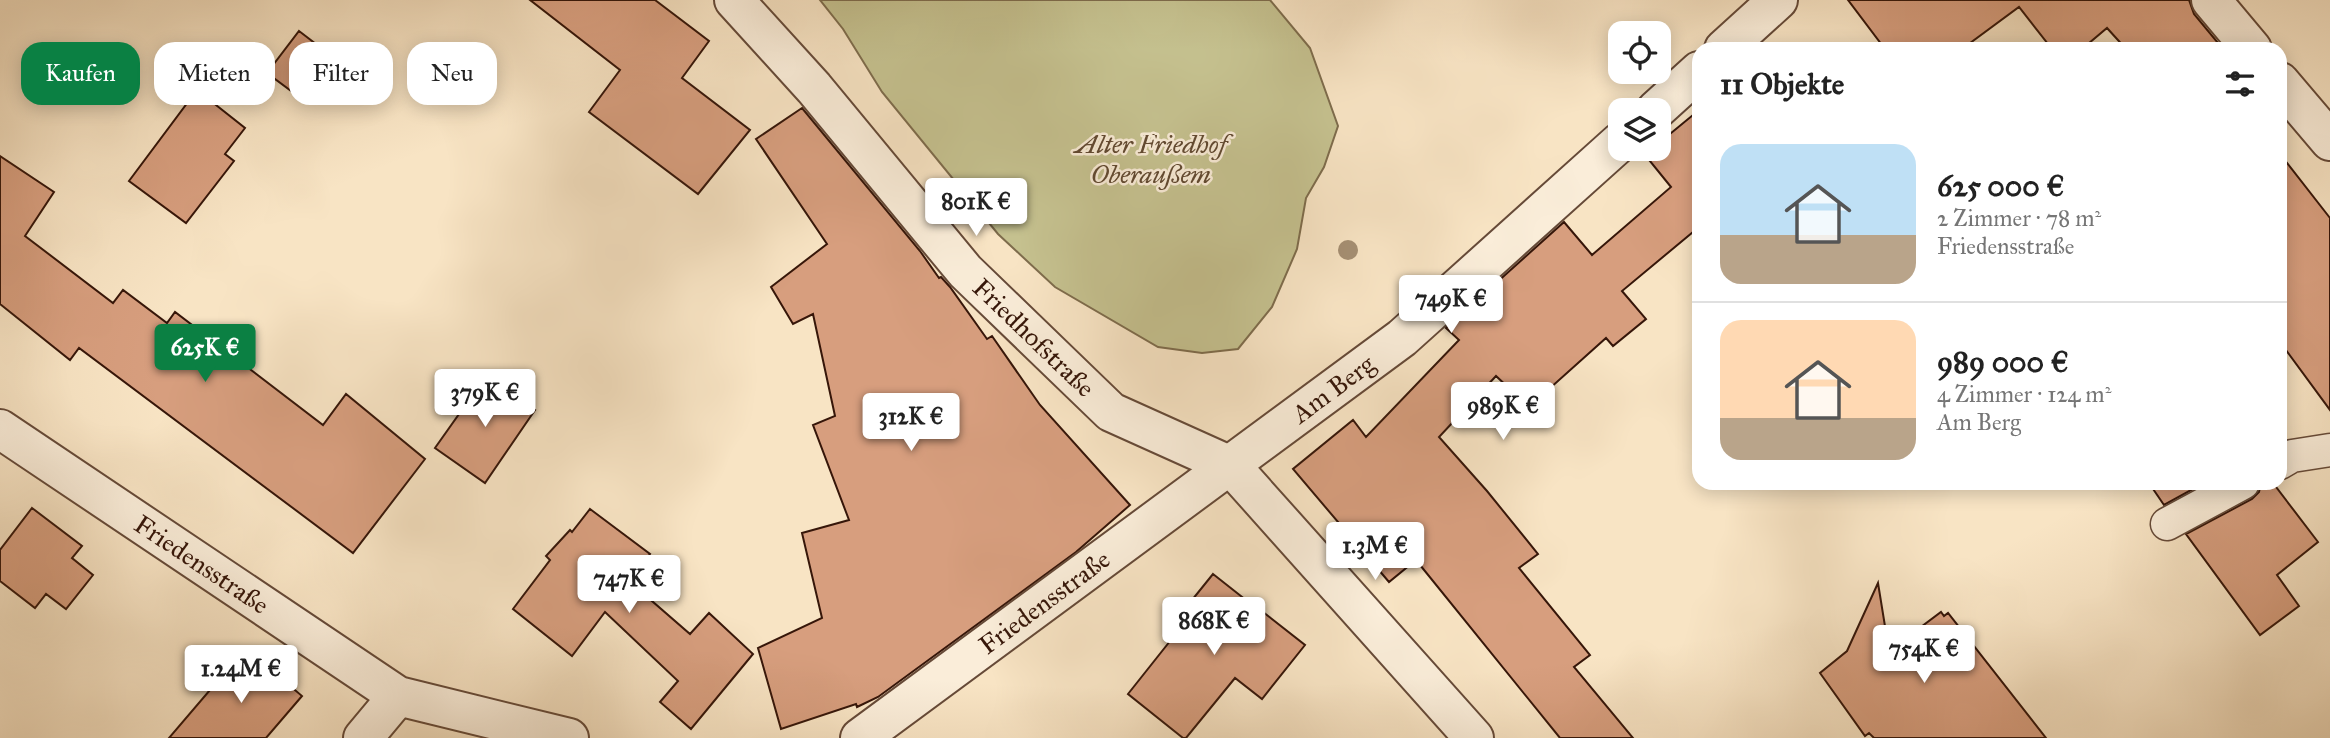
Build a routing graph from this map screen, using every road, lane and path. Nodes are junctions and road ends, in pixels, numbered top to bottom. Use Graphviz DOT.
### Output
graph roads {
  1 [pos="734,0"];
  2 [pos="1778,0"];
  3 [pos="2211,0"];
  4 [pos="1732,42"];
  5 [pos="2246,42"];
  6 [pos="1692,77"];
  7 [pos="2287,90"];
  8 [pos="1669,98"];
  9 [pos="2330,141"];
  10 [pos="1608,153"];
  11 [pos="0,429"];
  12 [pos="2330,450"];
  13 [pos="2287,459"];
  14 [pos="1231,466"];
  15 [pos="2230,490"];
  16 [pos="2167,524"];
  17 [pos="398,696"];
  18 [pos="363,738"];
  19 [pos="569,738"];
  20 [pos="860,738"];
  21 [pos="1474,738"];
  1 -- 14 [label="street, Friedhofstraße"];
  2 -- 4 [label="street"];
  3 -- 5 [label="street"];
  6 -- 8 [label="street"];
  7 -- 9 [label="street"];
  10 -- 14 [label="street, Am Berg"];
  11 -- 17 [label="street, Friedensstraße"];
  12 -- 13 [label="lane"];
  14 -- 20 [label="street, Friedensstraße"];
  14 -- 21 [label="street"];
  15 -- 16 [label="lane"];
  17 -- 18 [label="street"];
  17 -- 19 [label="street, Friedensstraße"];
}
